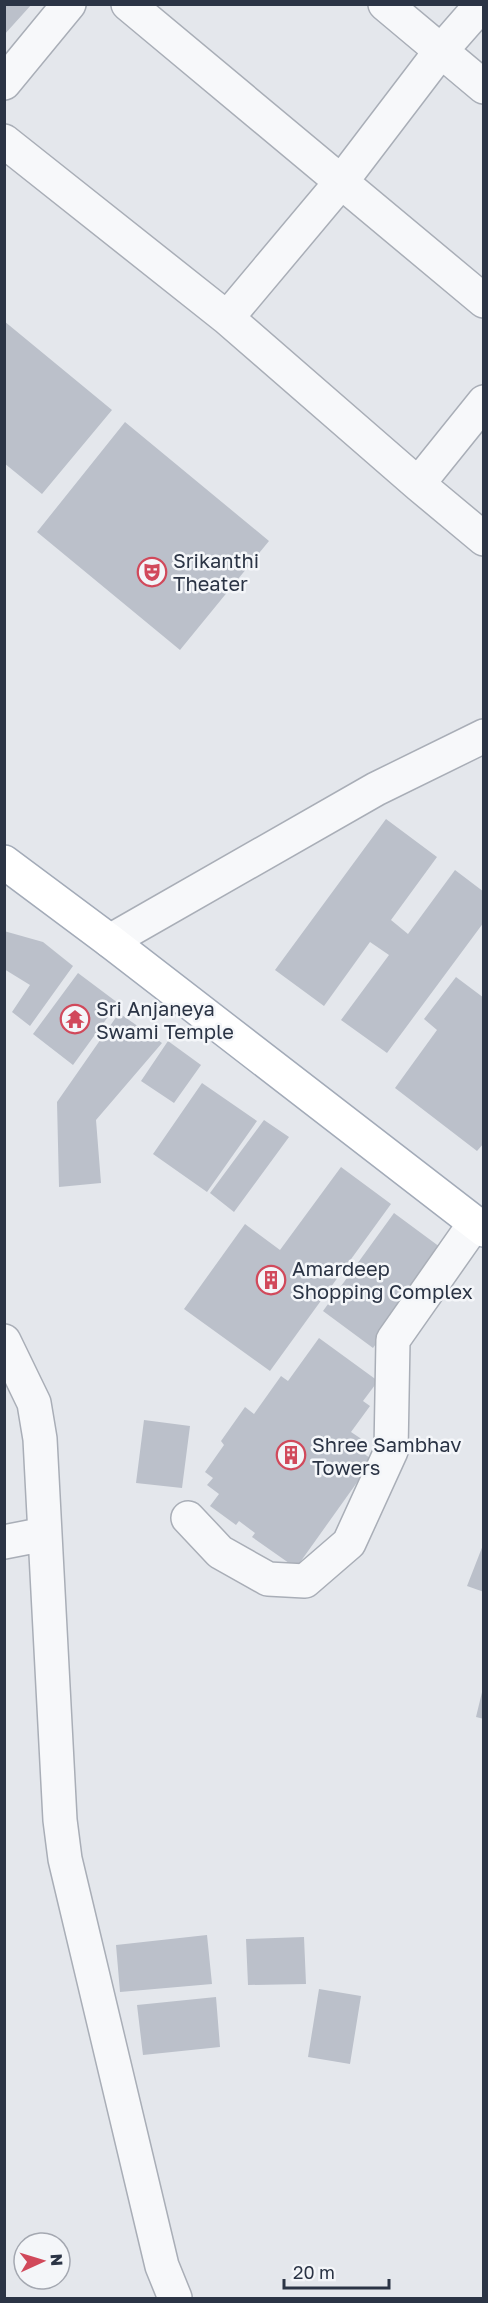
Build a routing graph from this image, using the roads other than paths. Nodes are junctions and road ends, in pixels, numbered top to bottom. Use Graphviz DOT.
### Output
graph roads {
  1 [pos="69,4"];
  2 [pos="128,4"];
  3 [pos="385,4"];
  4 [pos="482,4"];
  5 [pos="440,52"];
  6 [pos="4,83"];
  7 [pos="483,87"];
  8 [pos="4,141"];
  9 [pos="341,182"];
  10 [pos="483,301"];
  11 [pos="227,318"];
  12 [pos="483,402"];
  13 [pos="418,484"];
  14 [pos="483,540"];
  15 [pos="483,736"];
  16 [pos="4,862"];
  17 [pos="110,940"];
  18 [pos="479,1226"];
  19 [pos="4,1341"];
  20 [pos="188,1518"];
  21 [pos="45,1534"];
  22 [pos="4,1542"];
  23 [pos="175,2298"];
  1 -- 6 [label="street"];
  2 -- 9 [label="street"];
  3 -- 5 [label="street"];
  4 -- 5 [label="street"];
  5 -- 7 [label="street"];
  5 -- 9 [label="street"];
  8 -- 11 [label="street"];
  9 -- 10 [label="street"];
  9 -- 11 [label="street"];
  11 -- 13 [label="street"];
  12 -- 13 [label="street"];
  13 -- 14 [label="street"];
  15 -- 17 [label="street"];
  16 -- 17 [label="main road"];
  17 -- 18 [label="main road"];
  18 -- 20 [label="street"];
  19 -- 21 [label="street"];
  21 -- 22 [label="street"];
  21 -- 23 [label="street"];
}
